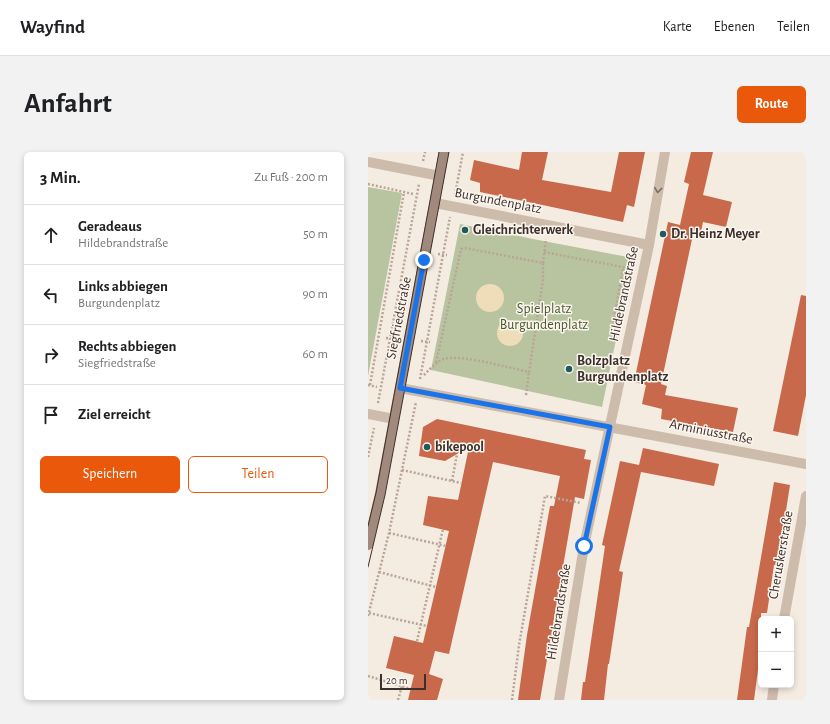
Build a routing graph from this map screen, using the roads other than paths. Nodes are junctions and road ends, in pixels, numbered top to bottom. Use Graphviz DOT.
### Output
graph roads {
  1 [pos="444,152"];
  2 [pos="665,152"];
  3 [pos="368,162"];
  4 [pos="440,176"];
  5 [pos="435,203"];
  6 [pos="649,245"];
  7 [pos="400,388"];
  8 [pos="372,414"];
  9 [pos="394,418"];
  10 [pos="610,427"];
  11 [pos="806,464"];
  12 [pos="806,496"];
  13 [pos="368,545"];
  14 [pos="785,616"];
  15 [pos="774,688"];
  16 [pos="559,700"];
  17 [pos="772,700"];
  1 -- 4 [label="street, Siegfriedstraße"];
  2 -- 6 [label="street, Hildebrandstraße, one-way"];
  3 -- 4 [label="street"];
  4 -- 5 [label="street, Siegfriedstraße"];
  5 -- 6 [label="street, Burgundenplatz"];
  5 -- 7 [label="street, Siegfriedstraße"];
  6 -- 10 [label="street, Hildebrandstraße"];
  7 -- 9 [label="street, Siegfriedstraße"];
  7 -- 10 [label="street"];
  8 -- 9 [label="street"];
  9 -- 13 [label="street, Siegfriedstraße"];
  10 -- 11 [label="street, Arminiusstraße"];
  10 -- 16 [label="street, Hildebrandstraße"];
  12 -- 14 [label="street, Cheruskerstraße"];
  15 -- 17 [label="street"];
}
